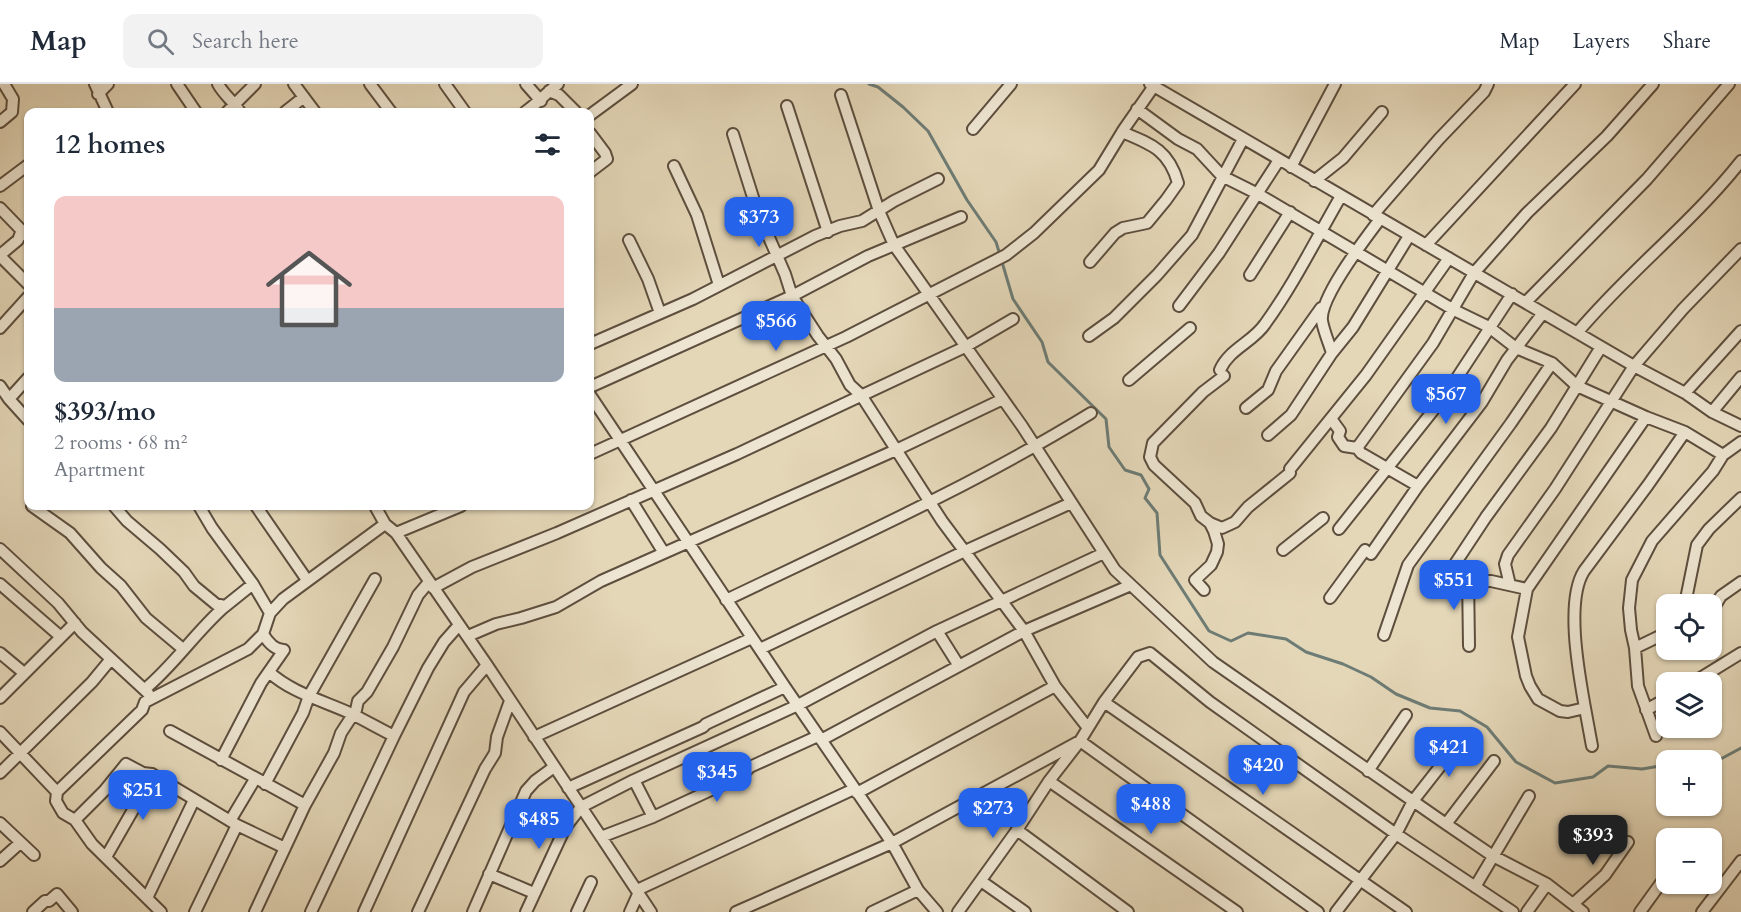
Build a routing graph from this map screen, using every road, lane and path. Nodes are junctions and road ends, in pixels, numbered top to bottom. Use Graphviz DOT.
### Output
graph roads {
  1 [pos="4,84"];
  2 [pos="108,84"];
  3 [pos="177,84"];
  4 [pos="218,84"];
  5 [pos="255,84"];
  6 [pos="294,84"];
  7 [pos="370,84"];
  8 [pos="445,84"];
  9 [pos="526,84"];
  10 [pos="632,84"];
  11 [pos="1011,84"];
  12 [pos="1335,84"];
  13 [pos="1488,84"];
  14 [pos="1575,84"];
  15 [pos="1653,84"];
  16 [pos="1729,84"];
  17 [pos="1152,85"];
  18 [pos="553,87"];
  19 [pos="1168,88"];
  20 [pos="96,89"];
  21 [pos="841,95"];
  22 [pos="304,97"];
  23 [pos="541,101"];
  24 [pos="787,106"];
  25 [pos="101,108"];
  26 [pos="192,108"];
  27 [pos="238,108"];
  28 [pos="290,108"];
  29 [pos="312,108"];
  30 [pos="388,108"];
  31 [pos="462,108"];
  32 [pos="531,108"];
  33 [pos="572,108"];
  34 [pos="1137,109"];
  35 [pos="594,112"];
  36 [pos="1382,112"];
  37 [pos="0,122"];
  38 [pos="973,129"];
  39 [pos="1122,132"];
  40 [pos="733,134"];
  41 [pos="594,138"];
  42 [pos="1243,139"];
  43 [pos="1279,160"];
  44 [pos="1741,161"];
  45 [pos="674,166"];
  46 [pos="1291,167"];
  47 [pos="24,168"];
  48 [pos="594,169"];
  49 [pos="1222,176"];
  50 [pos="939,179"];
  51 [pos="1314,181"];
  52 [pos="0,186"];
  53 [pos="1258,194"];
  54 [pos="1341,196"];
  55 [pos="0,208"];
  56 [pos="879,211"];
  57 [pos="1290,212"];
  58 [pos="961,216"];
  59 [pos="1377,217"];
  60 [pos="1321,230"];
  61 [pos="24,232"];
  62 [pos="828,232"];
  63 [pos="24,234"];
  64 [pos="1409,236"];
  65 [pos="629,240"];
  66 [pos="894,245"];
  67 [pos="1426,245"];
  68 [pos="1741,249"];
  69 [pos="1357,251"];
  70 [pos="0,256"];
  71 [pos="776,256"];
  72 [pos="1449,258"];
  73 [pos="1090,262"];
  74 [pos="1387,270"];
  75 [pos="1474,273"];
  76 [pos="1250,275"];
  77 [pos="24,280"];
  78 [pos="719,285"];
  79 [pos="1423,292"];
  80 [pos="1512,294"];
  81 [pos="929,295"];
  82 [pos="792,296"];
  83 [pos="24,301"];
  84 [pos="1526,302"];
  85 [pos="1179,306"];
  86 [pos="1323,306"];
  87 [pos="1454,310"];
  88 [pos="660,313"];
  89 [pos="1544,313"];
  90 [pos="1013,319"];
  91 [pos="1489,327"];
  92 [pos="0,328"];
  93 [pos="1190,328"];
  94 [pos="1741,331"];
  95 [pos="1577,333"];
  96 [pos="1089,336"];
  97 [pos="594,342"];
  98 [pos="826,345"];
  99 [pos="965,347"];
  100 [pos="1601,347"];
  101 [pos="1516,348"];
  102 [pos="1332,353"];
  103 [pos="1552,363"];
  104 [pos="1634,366"];
  105 [pos="1741,377"];
  106 [pos="1130,380"];
  107 [pos="24,382"];
  108 [pos="594,385"];
  109 [pos="0,386"];
  110 [pos="1577,386"];
  111 [pos="1685,393"];
  112 [pos="861,396"];
  113 [pos="9,399"];
  114 [pos="1003,399"];
  115 [pos="594,401"];
  116 [pos="1610,402"];
  117 [pos="1246,408"];
  118 [pos="1712,412"];
  119 [pos="1091,413"];
  120 [pos="24,416"];
  121 [pos="1646,417"];
  122 [pos="1332,420"];
  123 [pos="1741,426"];
  124 [pos="1685,432"];
  125 [pos="1268,435"];
  126 [pos="620,442"];
  127 [pos="1740,443"];
  128 [pos="1036,447"];
  129 [pos="1357,448"];
  130 [pos="896,450"];
  131 [pos="594,452"];
  132 [pos="1723,455"];
  133 [pos="1388,468"];
  134 [pos="1418,486"];
  135 [pos="654,491"];
  136 [pos="1741,498"];
  137 [pos="631,500"];
  138 [pos="931,501"];
  139 [pos="1071,503"];
  140 [pos="38,510"];
  141 [pos="118,510"];
  142 [pos="201,510"];
  143 [pos="259,510"];
  144 [pos="377,510"];
  145 [pos="451,510"];
  146 [pos="1323,518"];
  147 [pos="1210,523"];
  148 [pos="385,524"];
  149 [pos="1339,529"];
  150 [pos="396,533"];
  151 [pos="688,543"];
  152 [pos="0,549"];
  153 [pos="1283,550"];
  154 [pos="965,551"];
  155 [pos="664,553"];
  156 [pos="1104,553"];
  157 [pos="1468,575"];
  158 [pos="375,579"];
  159 [pos="307,580"];
  160 [pos="1741,582"];
  161 [pos="0,584"];
  162 [pos="253,584"];
  163 [pos="431,585"];
  164 [pos="1131,585"];
  165 [pos="1510,585"];
  166 [pos="1527,589"];
  167 [pos="1204,590"];
  168 [pos="1687,594"];
  169 [pos="1722,595"];
  170 [pos="1330,598"];
  171 [pos="726,600"];
  172 [pos="1000,600"];
  173 [pos="223,608"];
  174 [pos="270,613"];
  175 [pos="75,623"];
  176 [pos="459,625"];
  177 [pos="937,631"];
  178 [pos="1024,631"];
  179 [pos="263,634"];
  180 [pos="1384,635"];
  181 [pos="468,636"];
  182 [pos="61,637"];
  183 [pos="752,638"];
  184 [pos="1656,638"];
  185 [pos="1469,646"];
  186 [pos="1635,648"];
  187 [pos="183,649"];
  188 [pos="760,649"];
  189 [pos="0,653"];
  190 [pos="1741,653"];
  191 [pos="111,659"];
  192 [pos="487,665"];
  193 [pos="959,666"];
  194 [pos="268,672"];
  195 [pos="1710,672"];
  196 [pos="24,673"];
  197 [pos="1056,686"];
  198 [pos="785,687"];
  199 [pos="148,693"];
  200 [pos="309,696"];
  201 [pos="0,698"];
  202 [pos="510,701"];
  203 [pos="1104,702"];
  204 [pos="798,705"];
  205 [pos="1656,705"];
  206 [pos="1585,708"];
  207 [pos="1647,710"];
  208 [pos="352,714"];
  209 [pos="1406,715"];
  210 [pos="1088,728"];
  211 [pos="170,731"];
  212 [pos="0,732"];
  213 [pos="394,736"];
  214 [pos="1448,736"];
  215 [pos="1656,736"];
  216 [pos="534,737"];
  217 [pos="820,738"];
  218 [pos="1080,741"];
  219 [pos="1592,746"];
  220 [pos="20,754"];
  221 [pos="221,760"];
  222 [pos="1494,761"];
  223 [pos="554,767"];
  224 [pos="1368,771"];
  225 [pos="0,773"];
  226 [pos="152,774"];
  227 [pos="634,780"];
  228 [pos="1049,781"];
  229 [pos="260,782"];
  230 [pos="568,788"];
  231 [pos="856,791"];
  232 [pos="57,792"];
  233 [pos="1529,796"];
  234 [pos="194,800"];
  235 [pos="1413,801"];
  236 [pos="305,805"];
  237 [pos="581,807"];
  238 [pos="653,817"];
  239 [pos="75,820"];
  240 [pos="0,823"];
  241 [pos="233,823"];
  242 [pos="1446,824"];
  243 [pos="1017,830"];
  244 [pos="1396,834"];
  245 [pos="601,837"];
  246 [pos="1628,842"];
  247 [pos="20,843"];
  248 [pos="892,843"];
  249 [pos="285,848"];
  250 [pos="34,855"];
  251 [pos="1493,856"];
  252 [pos="106,857"];
  253 [pos="0,861"];
  254 [pos="1741,861"];
  255 [pos="489,874"];
  256 [pos="981,881"];
  257 [pos="1360,881"];
  258 [pos="591,882"];
  259 [pos="1547,884"];
  260 [pos="1475,887"];
  261 [pos="918,890"];
  262 [pos="1656,890"];
  263 [pos="638,891"];
  264 [pos="534,893"];
  265 [pos="147,898"];
  266 [pos="1573,904"];
  267 [pos="33,912"];
  268 [pos="72,912"];
  269 [pos="161,912"];
  270 [pos="195,912"];
  271 [pos="255,912"];
  272 [pos="311,912"];
  273 [pos="364,912"];
  274 [pos="418,912"];
  275 [pos="473,912"];
  276 [pos="526,912"];
  277 [pos="577,912"];
  278 [pos="630,912"];
  279 [pos="651,912"];
  280 [pos="736,912"];
  281 [pos="872,912"];
  282 [pos="937,912"];
  283 [pos="958,912"];
  284 [pos="1024,912"];
  285 [pos="1128,912"];
  286 [pos="1237,912"];
  287 [pos="1318,912"];
  288 [pos="1336,912"];
  289 [pos="1406,912"];
  290 [pos="1513,912"];
  291 [pos="1527,912"];
  292 [pos="1583,912"];
  293 [pos="1640,912"];
  294 [pos="1701,912"];
  1 -- 37 [label="street"];
  2 -- 20 [label="street"];
  3 -- 26 [label="street"];
  4 -- 27 [label="street"];
  5 -- 27 [label="street"];
  6 -- 22 [label="street"];
  7 -- 30 [label="street"];
  8 -- 31 [label="street"];
  9 -- 23 [label="street"];
  10 -- 35 [label="street"];
  11 -- 38 [label="street"];
  12 -- 46 [label="street"];
  13 -- 59 [label="street"];
  14 -- 67 [label="street"];
  15 -- 75 [label="street"];
  16 -- 84 [label="street"];
  17 -- 19 [label="street"];
  17 -- 34 [label="street"];
  18 -- 23 [label="street"];
  18 -- 33 [label="street"];
  19 -- 42 [label="street"];
  20 -- 25 [label="street"];
  21 -- 56 [label="street"];
  22 -- 28 [label="street"];
  22 -- 29 [label="street"];
  23 -- 32 [label="street"];
  24 -- 62 [label="street"];
  34 -- 39 [label="street"];
  34 -- 49 [label="street"];
  36 -- 51 [label="street"];
  39 -- 73 [label="street"];
  39 -- 81 [label="street"];
  40 -- 71 [label="street"];
  41 -- 48 [label="street"];
  42 -- 43 [label="street"];
  42 -- 49 [label="street"];
  43 -- 46 [label="street"];
  43 -- 53 [label="street"];
  44 -- 95 [label="street"];
  45 -- 78 [label="street"];
  46 -- 51 [label="street"];
  47 -- 52 [label="street"];
  49 -- 53 [label="street"];
  49 -- 96 [label="street"];
  50 -- 56 [label="street"];
  51 -- 54 [label="street"];
  53 -- 57 [label="street"];
  53 -- 85 [label="street"];
  54 -- 59 [label="street"];
  54 -- 60 [label="street"];
  55 -- 61 [label="street"];
  56 -- 62 [label="street"];
  56 -- 66 [label="street"];
  57 -- 60 [label="street"];
  57 -- 76 [label="street"];
  58 -- 66 [label="street"];
  59 -- 64 [label="street"];
  59 -- 69 [label="street"];
  60 -- 69 [label="street"];
  60 -- 147 [label="street"];
  62 -- 71 [label="street"];
  63 -- 70 [label="street"];
  64 -- 67 [label="street"];
  64 -- 74 [label="street"];
  65 -- 88 [label="street"];
  66 -- 81 [label="street"];
  66 -- 82 [label="street"];
  67 -- 72 [label="street"];
  68 -- 104 [label="street"];
  69 -- 74 [label="street"];
  69 -- 86 [label="street"];
  70 -- 77 [label="street"];
  71 -- 78 [label="street"];
  71 -- 82 [label="street"];
  72 -- 75 [label="street"];
  72 -- 79 [label="street"];
  74 -- 79 [label="street"];
  74 -- 102 [label="street"];
  75 -- 80 [label="street"];
  75 -- 87 [label="street"];
  78 -- 88 [label="street"];
  79 -- 87 [label="street"];
  79 -- 122 [label="street"];
  80 -- 84 [label="street"];
  80 -- 91 [label="street"];
  81 -- 98 [label="street"];
  81 -- 99 [label="street"];
  82 -- 98 [label="street"];
  82 -- 108 [label="street"];
  83 -- 92 [label="street"];
  84 -- 89 [label="street"];
  86 -- 102 [label="street"];
  86 -- 117 [label="street"];
  87 -- 91 [label="street"];
  87 -- 129 [label="street"];
  88 -- 97 [label="street"];
  89 -- 95 [label="street"];
  89 -- 101 [label="street"];
  90 -- 99 [label="street"];
  91 -- 101 [label="street"];
  91 -- 133 [label="street"];
  93 -- 106 [label="street"];
  94 -- 111 [label="street"];
  95 -- 100 [label="street"];
  98 -- 112 [label="street"];
  98 -- 126 [label="street"];
  99 -- 112 [label="street"];
  99 -- 114 [label="street"];
  100 -- 104 [label="street"];
  100 -- 110 [label="street"];
  101 -- 103 [label="street"];
  101 -- 134 [label="street"];
  102 -- 125 [label="street"];
  103 -- 110 [label="street"];
  103 -- 180 [label="street"];
  104 -- 111 [label="street"];
  104 -- 116 [label="street"];
  105 -- 118 [label="street"];
  107 -- 113 [label="street"];
  109 -- 113 [label="street"];
  110 -- 116 [label="street"];
  110 -- 157 [label="street"];
  111 -- 118 [label="street"];
  112 -- 130 [label="street"];
  112 -- 135 [label="street"];
  113 -- 120 [label="street"];
  114 -- 128 [label="street"];
  114 -- 130 [label="street"];
  115 -- 126 [label="street"];
  116 -- 121 [label="street"];
  116 -- 165 [label="street"];
  118 -- 123 [label="street"];
  119 -- 128 [label="street"];
  121 -- 124 [label="street"];
  121 -- 166 [label="street"];
  122 -- 129 [label="street"];
  122 -- 147 [label="street"];
  124 -- 132 [label="street"];
  124 -- 206 [label="street"];
  126 -- 131 [label="street"];
  126 -- 135 [label="street"];
  127 -- 132 [label="street"];
  128 -- 138 [label="street"];
  128 -- 139 [label="street"];
  129 -- 133 [label="street"];
  130 -- 138 [label="street"];
  130 -- 151 [label="street"];
  132 -- 186 [label="street"];
  133 -- 134 [label="street"];
  133 -- 149 [label="street"];
  134 -- 170 [label="street"];
  135 -- 137 [label="street"];
  135 -- 151 [label="street"];
  136 -- 168 [label="street"];
  137 -- 155 [label="street"];
  137 -- 163 [label="street"];
  138 -- 154 [label="street"];
  138 -- 171 [label="street"];
  139 -- 154 [label="street"];
  139 -- 156 [label="street"];
  140 -- 187 [label="street"];
  141 -- 173 [label="street"];
  142 -- 162 [label="street"];
  143 -- 159 [label="street"];
  144 -- 148 [label="street"];
  145 -- 150 [label="street"];
  146 -- 153 [label="street"];
  147 -- 167 [label="street"];
  148 -- 150 [label="street"];
  148 -- 159 [label="street"];
  150 -- 163 [label="street"];
  151 -- 155 [label="street"];
  151 -- 171 [label="street"];
  152 -- 175 [label="street"];
  154 -- 172 [label="street"];
  154 -- 188 [label="street"];
  155 -- 181 [label="street"];
  156 -- 164 [label="street"];
  156 -- 172 [label="street"];
  157 -- 165 [label="street"];
  157 -- 185 [label="street"];
  158 -- 200 [label="street"];
  159 -- 174 [label="street"];
  160 -- 169 [label="street"];
  161 -- 182 [label="street"];
  162 -- 173 [label="street"];
  162 -- 174 [label="street"];
  163 -- 176 [label="street"];
  163 -- 208 [label="street"];
  164 -- 178 [label="street"];
  164 -- 224 [label="street"];
  165 -- 166 [label="street"];
  166 -- 206 [label="street"];
  171 -- 183 [label="street"];
  172 -- 177 [label="street"];
  172 -- 178 [label="street"];
  173 -- 187 [label="street"];
  174 -- 179 [label="street"];
  175 -- 182 [label="street"];
  175 -- 191 [label="street"];
  176 -- 181 [label="street"];
  176 -- 213 [label="street"];
  177 -- 193 [label="street"];
  177 -- 204 [label="street"];
  178 -- 193 [label="street"];
  178 -- 197 [label="street"];
  179 -- 194 [label="street"];
  179 -- 199 [label="street"];
  181 -- 192 [label="street"];
  182 -- 196 [label="street"];
  183 -- 188 [label="street"];
  183 -- 216 [label="street"];
  184 -- 186 [label="street"];
  186 -- 207 [label="street"];
  187 -- 199 [label="street"];
  188 -- 198 [label="street"];
  189 -- 196 [label="street"];
  190 -- 195 [label="street"];
  191 -- 199 [label="street"];
  191 -- 220 [label="street"];
  192 -- 202 [label="street"];
  192 -- 273 [label="street"];
  193 -- 217 [label="street"];
  194 -- 200 [label="street"];
  194 -- 221 [label="street"];
  196 -- 201 [label="street"];
  197 -- 210 [label="street"];
  197 -- 231 [label="street"];
  198 -- 204 [label="street"];
  198 -- 230 [label="street"];
  199 -- 232 [label="street"];
  200 -- 208 [label="street"];
  200 -- 229 [label="street"];
  202 -- 216 [label="street"];
  202 -- 274 [label="street"];
  203 -- 210 [label="street"];
  203 -- 244 [label="street"];
  203 -- 257 [label="street"];
  204 -- 217 [label="street"];
  204 -- 227 [label="street"];
  205 -- 207 [label="street"];
  206 -- 219 [label="street"];
  207 -- 215 [label="street"];
  208 -- 213 [label="street"];
  208 -- 236 [label="street"];
  209 -- 224 [label="street"];
  210 -- 218 [label="street"];
  211 -- 221 [label="street"];
  212 -- 220 [label="street"];
  213 -- 272 [label="street"];
  214 -- 235 [label="street"];
  216 -- 223 [label="street"];
  217 -- 231 [label="street"];
  217 -- 238 [label="street"];
  218 -- 228 [label="street"];
  218 -- 248 [label="street"];
  218 -- 287 [label="street"];
  220 -- 225 [label="street"];
  220 -- 232 [label="street"];
  221 -- 229 [label="street"];
  222 -- 242 [label="street"];
  223 -- 230 [label="street"];
  223 -- 255 [label="street"];
  224 -- 235 [label="street"];
  226 -- 234 [label="street"];
  226 -- 239 [label="street"];
  226 -- 252 [label="street"];
  227 -- 237 [label="street"];
  227 -- 238 [label="street"];
  228 -- 243 [label="street"];
  228 -- 286 [label="street"];
  229 -- 236 [label="street"];
  229 -- 241 [label="street"];
  230 -- 237 [label="street"];
  231 -- 248 [label="street"];
  231 -- 263 [label="street"];
  232 -- 239 [label="street"];
  233 -- 251 [label="street"];
  234 -- 241 [label="street"];
  234 -- 265 [label="street"];
  235 -- 242 [label="street"];
  235 -- 244 [label="street"];
  236 -- 249 [label="street"];
  237 -- 245 [label="street"];
  237 -- 264 [label="street"];
  238 -- 245 [label="street"];
  239 -- 252 [label="street"];
  240 -- 247 [label="street"];
  241 -- 249 [label="street"];
  241 -- 270 [label="street"];
  242 -- 251 [label="street"];
  243 -- 256 [label="street"];
  243 -- 285 [label="street"];
  244 -- 257 [label="street"];
  244 -- 260 [label="street"];
  245 -- 263 [label="street"];
  246 -- 266 [label="street"];
  247 -- 250 [label="street"];
  247 -- 253 [label="street"];
  248 -- 261 [label="street"];
  248 -- 280 [label="street"];
  249 -- 271 [label="street"];
  251 -- 259 [label="street"];
  251 -- 260 [label="street"];
  252 -- 265 [label="street"];
  254 -- 294 [label="street"];
  255 -- 264 [label="street"];
  255 -- 275 [label="street"];
  256 -- 283 [label="street"];
  256 -- 284 [label="street"];
  257 -- 288 [label="street"];
  257 -- 289 [label="street"];
  258 -- 277 [label="street"];
  259 -- 266 [label="street"];
  259 -- 291 [label="street"];
  260 -- 290 [label="street"];
  261 -- 281 [label="street"];
  261 -- 282 [label="street"];
  262 -- 293 [label="street"];
  263 -- 278 [label="street"];
  263 -- 279 [label="street"];
  264 -- 276 [label="street"];
  265 -- 269 [label="street"];
  266 -- 292 [label="street"];
  267 -- 268 [label="street"];
}
